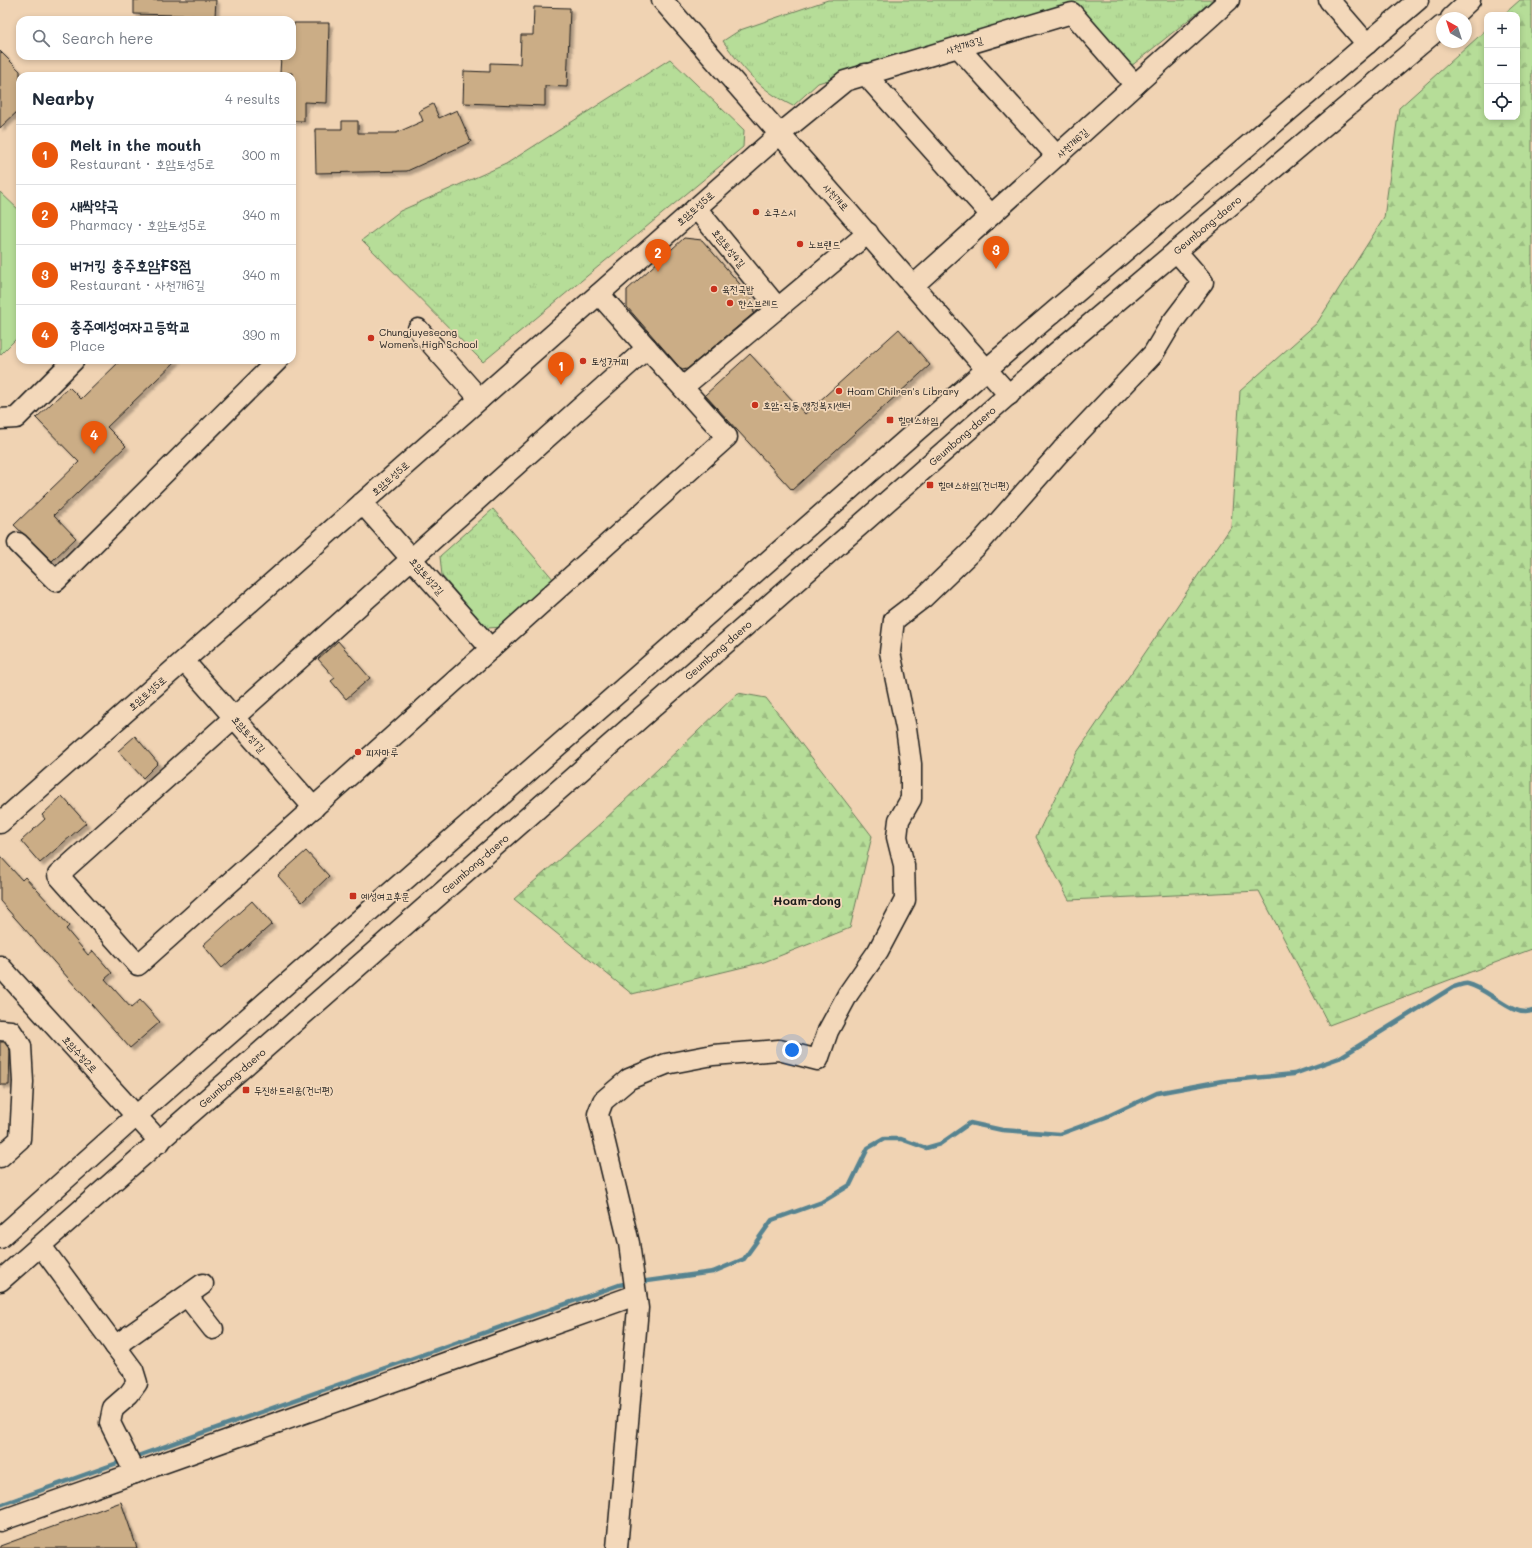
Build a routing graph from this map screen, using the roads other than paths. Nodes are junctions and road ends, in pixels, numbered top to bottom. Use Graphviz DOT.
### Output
graph roads {
  1 [pos="662,0"];
  2 [pos="1229,0"];
  3 [pos="1329,0"];
  4 [pos="1418,0"];
  5 [pos="1470,0"];
  6 [pos="1457,12"];
  7 [pos="1436,31"];
  8 [pos="1367,44"];
  9 [pos="958,47"];
  10 [pos="865,74"];
  11 [pos="1135,86"];
  12 [pos="780,134"];
  13 [pos="1056,156"];
  14 [pos="696,208"];
  15 [pos="991,215"];
  16 [pos="868,234"];
  17 [pos="1176,251"];
  18 [pos="914,285"];
  19 [pos="599,294"];
  20 [pos="778,308"];
  21 [pos="418,329"];
  22 [pos="647,348"];
  23 [pos="70,364"];
  24 [pos="274,364"];
  25 [pos="987,368"];
  26 [pos="683,388"];
  27 [pos="1008,395"];
  28 [pos="480,399"];
  29 [pos="0,419"];
  30 [pos="362,503"];
  31 [pos="18,543"];
  32 [pos="411,559"];
  33 [pos="491,650"];
  34 [pos="184,661"];
  35 [pos="234,717"];
  36 [pos="314,808"];
  37 [pos="0,823"];
  38 [pos="0,966"];
  39 [pos="0,1030"];
  40 [pos="136,1116"];
  41 [pos="160,1142"];
  42 [pos="0,1157"];
  43 [pos="0,1238"];
  44 [pos="40,1246"];
  45 [pos="0,1281"];
  46 [pos="203,1284"];
  47 [pos="636,1295"];
  48 [pos="187,1296"];
  49 [pos="213,1329"];
  50 [pos="115,1346"];
  51 [pos="134,1473"];
  52 [pos="0,1521"];
  53 [pos="617,1548"];
  1 -- 12 [label="street, 사천개로"];
  2 -- 11 [label="street, 사천개6길"];
  3 -- 8 [label="street"];
  4 -- 8 [label="street"];
  5 -- 6 [label="street"];
  7 -- 17 [label="street, Geumbong-daero"];
  8 -- 25 [label="street"];
  9 -- 10 [label="street, 사천개3길"];
  9 -- 11 [label="street, 사천개3길"];
  9 -- 13 [label="street"];
  10 -- 12 [label="street, 사천개3길"];
  10 -- 15 [label="street"];
  11 -- 13 [label="street, 사천개6길"];
  12 -- 14 [label="street, 호암토성5로"];
  12 -- 16 [label="street, 사천개로"];
  13 -- 15 [label="street, 사천개6길"];
  14 -- 19 [label="street, 호암토성5로"];
  14 -- 20 [label="street, 호암토성4길"];
  15 -- 18 [label="street, 사천개6길"];
  16 -- 18 [label="street, 사천개로"];
  16 -- 20 [label="street"];
  17 -- 27 [label="street, Geumbong-daero"];
  17 -- 47 [label="street"];
  18 -- 25 [label="street, 사천개로"];
  19 -- 22 [label="street"];
  19 -- 28 [label="street, 호암토성5로"];
  20 -- 26 [label="street"];
  21 -- 28 [label="street"];
  22 -- 26 [label="street"];
  22 -- 32 [label="street"];
  23 -- 29 [label="street"];
  24 -- 31 [label="street"];
  25 -- 27 [label="street, 사천개로"];
  25 -- 40 [label="street"];
  26 -- 33 [label="street"];
  27 -- 41 [label="street, Geumbong-daero"];
  28 -- 30 [label="street, 호암토성5로"];
  30 -- 32 [label="street, 호암토성2길"];
  30 -- 34 [label="street, 호암토성5로"];
  32 -- 33 [label="street, 호암토성2길"];
  32 -- 35 [label="street"];
  33 -- 36 [label="street"];
  34 -- 35 [label="street, 호암토성1길"];
  34 -- 37 [label="street, 호암토성5로"];
  35 -- 36 [label="street, 호암토성1길"];
  35 -- 36 [label="street"];
  38 -- 40 [label="street, 호암수청2로"];
  39 -- 42 [label="street"];
  40 -- 41 [label="street, 호암수청2로"];
  40 -- 43 [label="street"];
  41 -- 44 [label="street, Geumbong-daero"];
  44 -- 45 [label="street, Geumbong-daero"];
  44 -- 50 [label="street"];
  46 -- 48 [label="street"];
  47 -- 51 [label="street"];
  47 -- 53 [label="street"];
  48 -- 49 [label="street"];
  48 -- 50 [label="street"];
  50 -- 51 [label="street"];
  51 -- 52 [label="street"];
}
